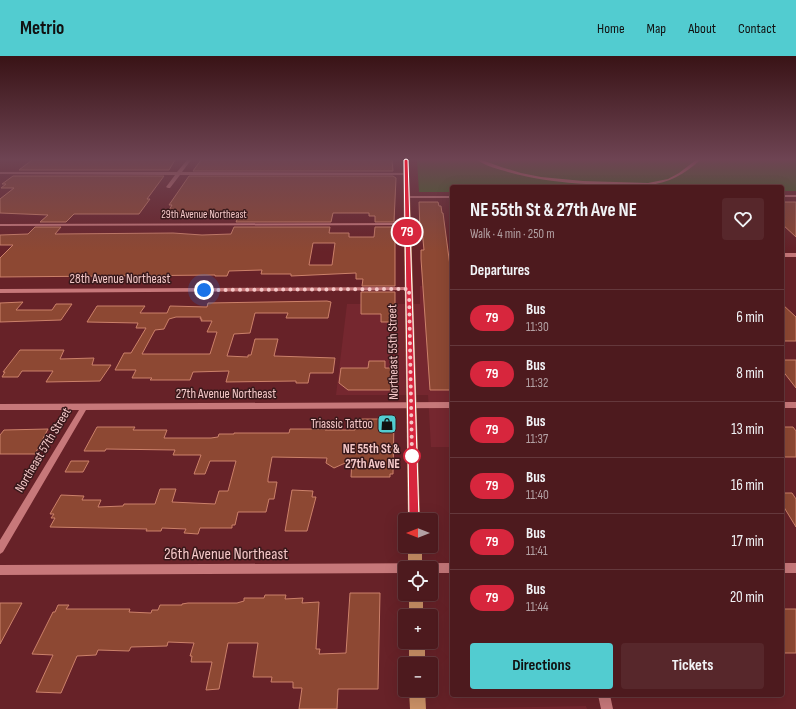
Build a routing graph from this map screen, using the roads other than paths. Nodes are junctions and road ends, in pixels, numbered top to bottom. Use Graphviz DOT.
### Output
graph roads {
  1 [pos="407,190"];
  2 [pos="784,196"];
  3 [pos="796,196"];
  4 [pos="407,197"];
  5 [pos="450,197"];
  6 [pos="407,224"];
  7 [pos="0,225"];
  8 [pos="784,255"];
  9 [pos="796,255"];
  10 [pos="409,289"];
  11 [pos="0,291"];
  12 [pos="411,405"];
  13 [pos="450,405"];
  14 [pos="784,405"];
  15 [pos="796,405"];
  16 [pos="0,406"];
  17 [pos="84,407"];
  18 [pos="414,513"];
  19 [pos="0,549"];
  20 [pos="398,568"];
  21 [pos="438,568"];
  22 [pos="450,568"];
  23 [pos="784,568"];
  24 [pos="796,568"];
  25 [pos="0,570"];
  26 [pos="417,697"];
  27 [pos="604,697"];
  28 [pos="418,709"];
  29 [pos="607,709"];
  1 -- 4 [label="main road, Northeast 55th Street"];
  2 -- 3 [label="street"];
  4 -- 5 [label="street"];
  4 -- 6 [label="main road, Northeast 55th Street"];
  6 -- 7 [label="street, 29th Avenue Northeast"];
  6 -- 10 [label="main road, Northeast 55th Street"];
  8 -- 9 [label="street"];
  10 -- 11 [label="street, 28th Avenue Northeast"];
  10 -- 12 [label="main road, Northeast 55th Street"];
  12 -- 13 [label="street, 27th Avenue Northeast"];
  12 -- 17 [label="street, 27th Avenue Northeast"];
  12 -- 18 [label="main road, Northeast 55th Street"];
  14 -- 15 [label="street"];
  16 -- 17 [label="street, 27th Avenue Northeast"];
  17 -- 19 [label="street, Northeast 57th Street"];
  20 -- 25 [label="street, 26th Avenue Northeast"];
  21 -- 22 [label="street, 26th Avenue Northeast"];
  23 -- 24 [label="street"];
  26 -- 28 [label="main road"];
  27 -- 29 [label="street"];
}
